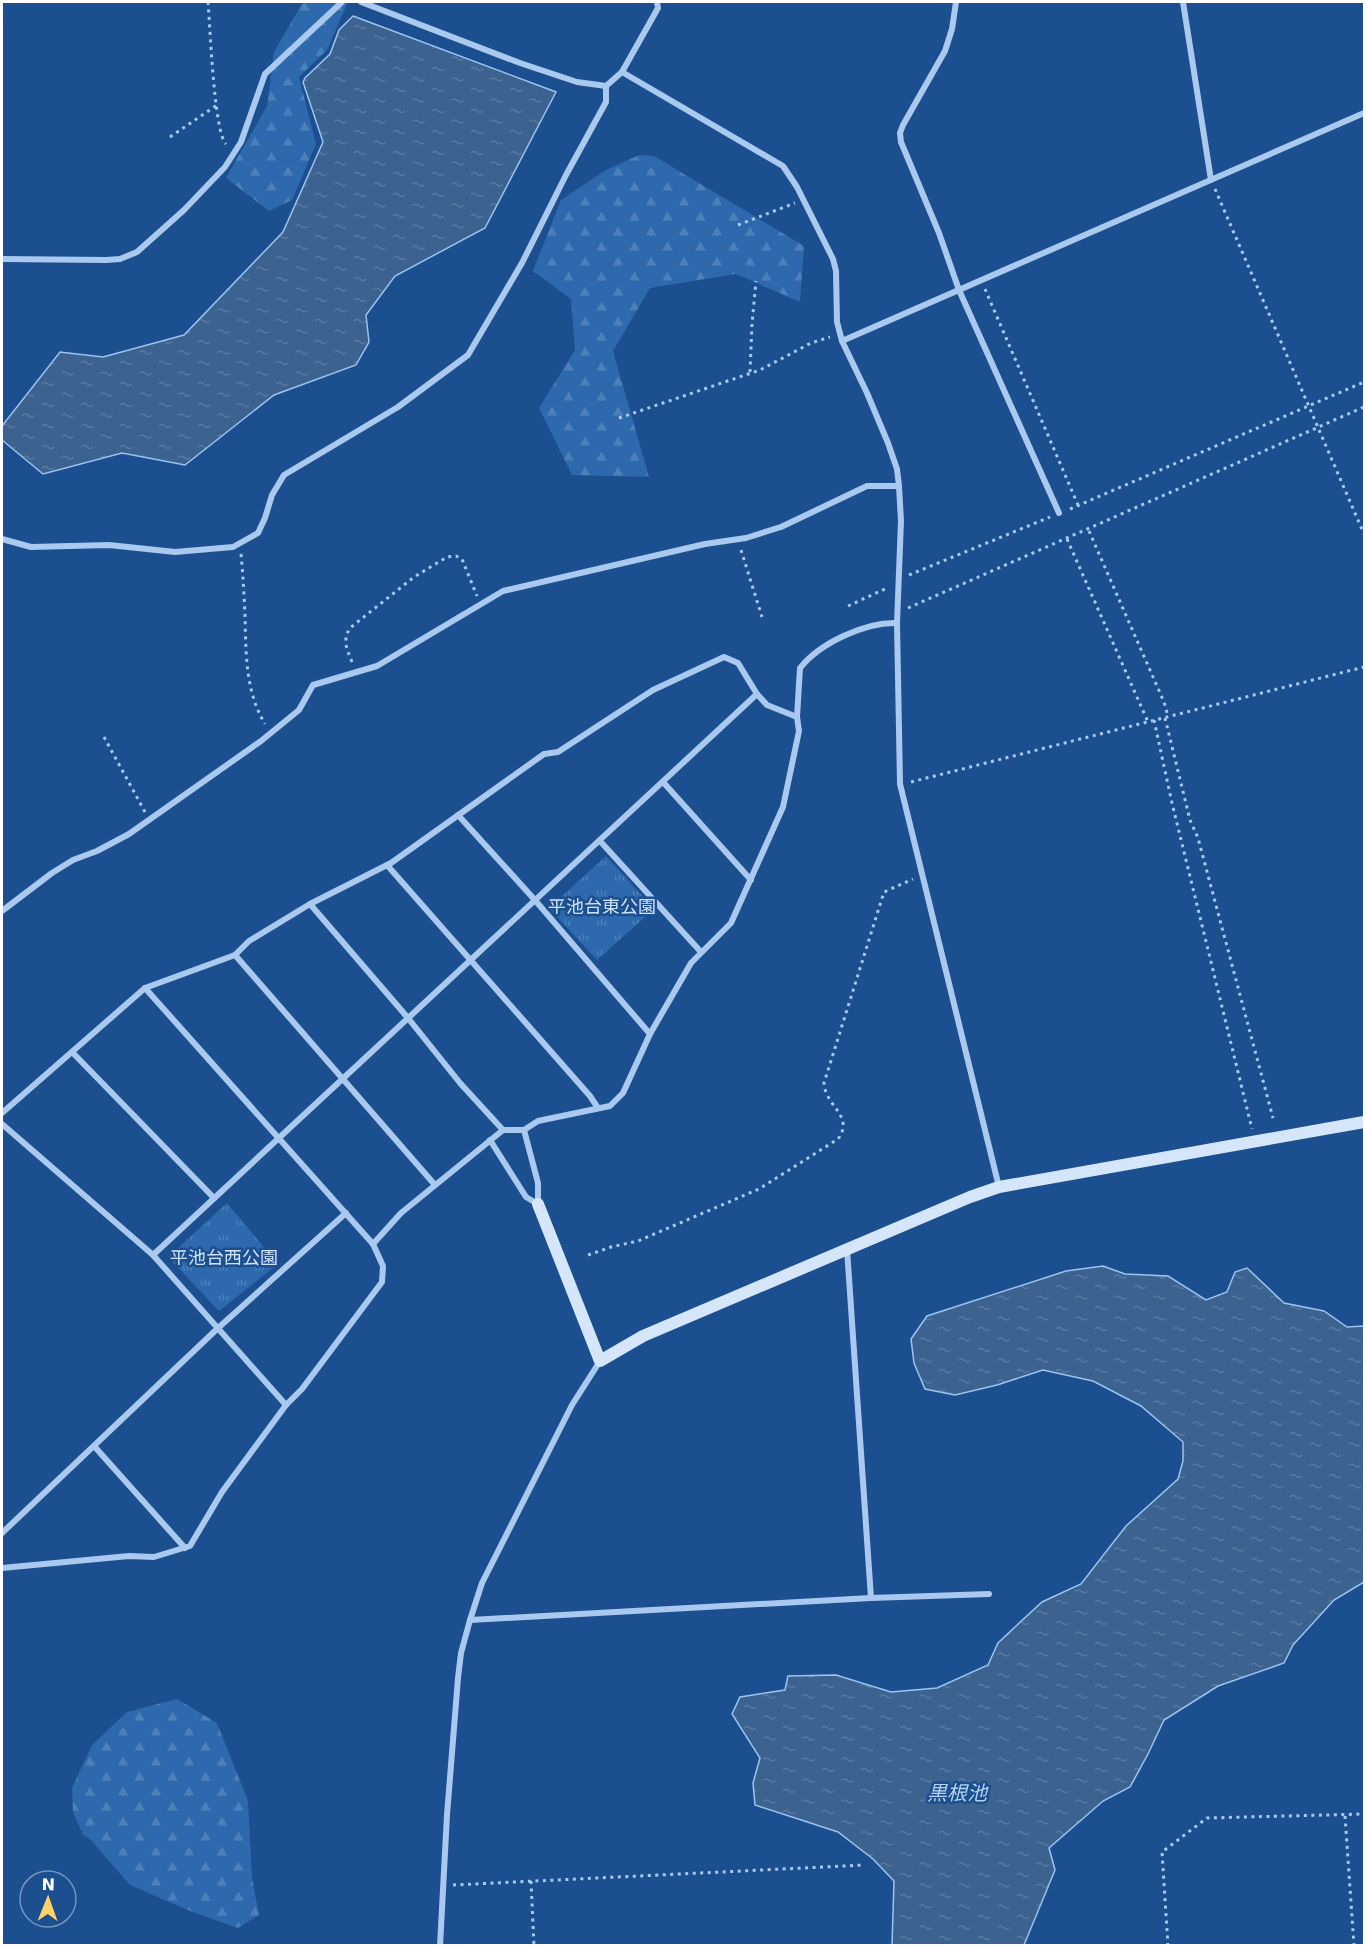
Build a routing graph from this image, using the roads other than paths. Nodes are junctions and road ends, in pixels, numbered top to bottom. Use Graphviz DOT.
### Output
graph roads {
  1 [pos="342,2"];
  2 [pos="361,2"];
  3 [pos="657,2"];
  4 [pos="956,2"];
  5 [pos="1183,2"];
  6 [pos="622,72"];
  7 [pos="606,86"];
  8 [pos="1365,113"];
  9 [pos="1211,180"];
  10 [pos="2,259"];
  11 [pos="959,290"];
  12 [pos="841,337"];
  13 [pos="899,486"];
  14 [pos="1059,513"];
  15 [pos="2,539"];
  16 [pos="897,623"];
  17 [pos="757,694"];
  18 [pos="797,717"];
  19 [pos="663,782"];
  20 [pos="458,815"];
  21 [pos="600,841"];
  22 [pos="387,865"];
  23 [pos="751,880"];
  24 [pos="534,899"];
  25 [pos="310,904"];
  26 [pos="2,911"];
  27 [pos="701,952"];
  28 [pos="235,955"];
  29 [pos="471,960"];
  30 [pos="145,988"];
  31 [pos="408,1018"];
  32 [pos="650,1034"];
  33 [pos="73,1053"];
  34 [pos="343,1079"];
  35 [pos="598,1108"];
  36 [pos="2,1113"];
  37 [pos="1365,1122"];
  38 [pos="2,1124"];
  39 [pos="503,1130"];
  40 [pos="524,1130"];
  41 [pos="280,1137"];
  42 [pos="490,1140"];
  43 [pos="435,1185"];
  44 [pos="999,1187"];
  45 [pos="214,1198"];
  46 [pos="538,1204"];
  47 [pos="346,1213"];
  48 [pos="374,1244"];
  49 [pos="847,1249"];
  50 [pos="153,1256"];
  51 [pos="217,1329"];
  52 [pos="600,1361"];
  53 [pos="286,1405"];
  54 [pos="94,1446"];
  55 [pos="2,1533"];
  56 [pos="185,1548"];
  57 [pos="2,1569"];
  58 [pos="989,1594"];
  59 [pos="871,1598"];
  60 [pos="470,1620"];
  61 [pos="440,1946"];
  1 -- 10 [label="street"];
  2 -- 7 [label="street"];
  3 -- 6 [label="street"];
  4 -- 11 [label="street"];
  5 -- 9 [label="street"];
  6 -- 7 [label="street"];
  6 -- 12 [label="street"];
  7 -- 15 [label="street"];
  8 -- 9 [label="street"];
  9 -- 11 [label="street"];
  11 -- 12 [label="street"];
  11 -- 14 [label="street"];
  12 -- 13 [label="street"];
  13 -- 16 [label="street"];
  13 -- 26 [label="street"];
  16 -- 18 [label="street"];
  16 -- 44 [label="street"];
  17 -- 18 [label="street"];
  17 -- 19 [label="street"];
  17 -- 20 [label="street"];
  18 -- 23 [label="street"];
  19 -- 21 [label="street"];
  19 -- 23 [label="street"];
  20 -- 22 [label="street"];
  20 -- 24 [label="street"];
  21 -- 24 [label="street"];
  21 -- 27 [label="street"];
  22 -- 25 [label="street"];
  22 -- 29 [label="street"];
  23 -- 27 [label="street"];
  24 -- 29 [label="street"];
  24 -- 32 [label="street"];
  25 -- 28 [label="street"];
  25 -- 31 [label="street"];
  27 -- 32 [label="street"];
  28 -- 30 [label="street"];
  28 -- 34 [label="street"];
  29 -- 31 [label="street"];
  29 -- 35 [label="street"];
  30 -- 33 [label="street"];
  30 -- 41 [label="street"];
  31 -- 34 [label="street"];
  31 -- 39 [label="street"];
  32 -- 35 [label="street"];
  33 -- 36 [label="street"];
  33 -- 45 [label="street"];
  34 -- 41 [label="street"];
  34 -- 43 [label="street"];
  35 -- 40 [label="street"];
  37 -- 44 [label="street"];
  38 -- 50 [label="street"];
  39 -- 40 [label="street"];
  39 -- 42 [label="street"];
  40 -- 46 [label="street"];
  41 -- 45 [label="street"];
  41 -- 47 [label="street"];
  42 -- 43 [label="street"];
  42 -- 46 [label="street"];
  43 -- 48 [label="street"];
  44 -- 49 [label="street"];
  45 -- 50 [label="street"];
  46 -- 52 [label="street"];
  47 -- 48 [label="street"];
  47 -- 51 [label="street"];
  48 -- 53 [label="street"];
  49 -- 52 [label="street"];
  49 -- 59 [label="street"];
  50 -- 51 [label="street"];
  51 -- 53 [label="street"];
  51 -- 54 [label="street"];
  52 -- 60 [label="street"];
  53 -- 56 [label="street"];
  54 -- 55 [label="street"];
  54 -- 56 [label="street"];
  56 -- 57 [label="street"];
  58 -- 59 [label="street"];
  59 -- 60 [label="street"];
  60 -- 61 [label="street"];
}
